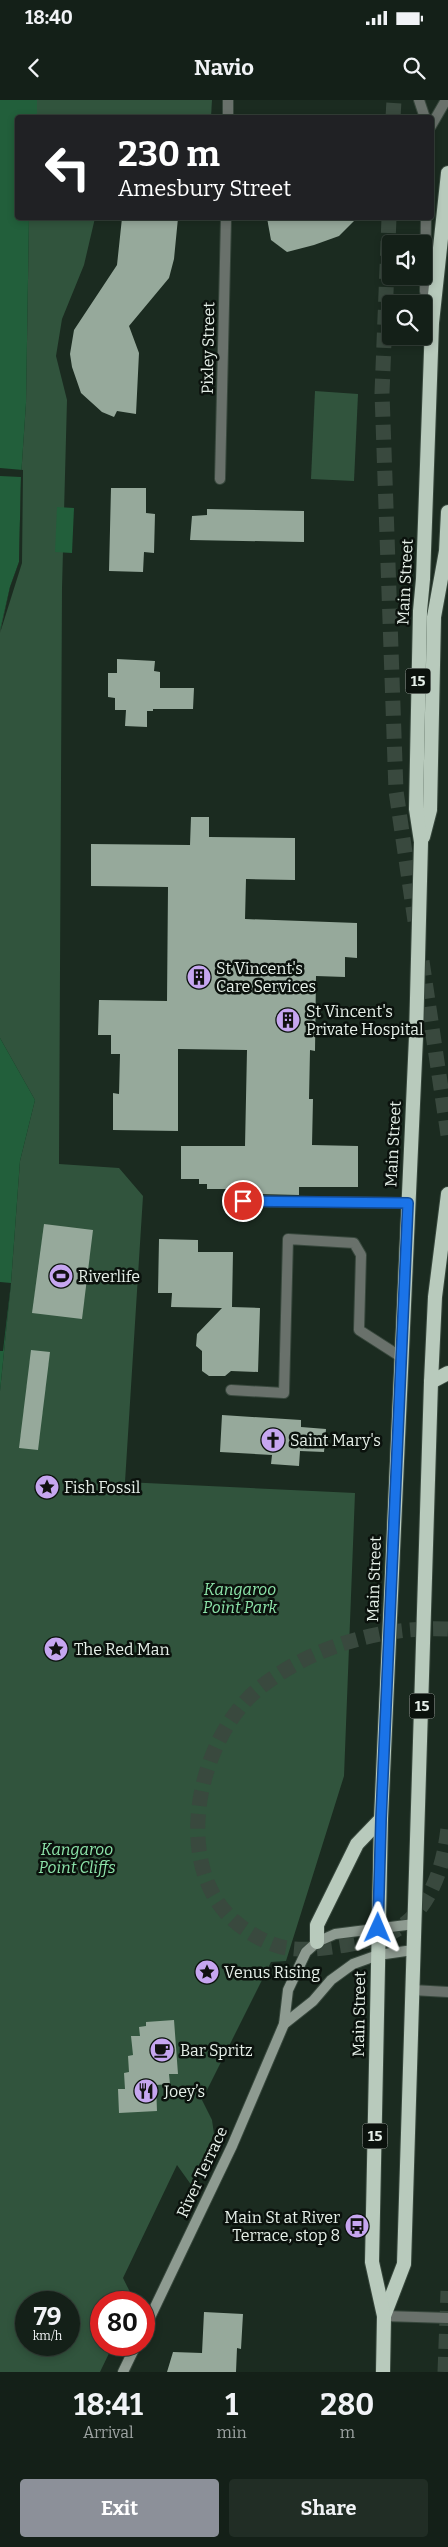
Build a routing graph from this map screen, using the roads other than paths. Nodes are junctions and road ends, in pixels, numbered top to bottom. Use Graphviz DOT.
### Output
graph roads {
  1 [pos="228,100"];
  2 [pos="419,100"];
  3 [pos="446,100"];
  4 [pos="228,115"];
  5 [pos="424,115"];
  6 [pos="434,121"];
  7 [pos="448,173"];
  8 [pos="226,220"];
  9 [pos="426,220"];
  10 [pos="426,295"];
  11 [pos="432,324"];
  12 [pos="431,345"];
  13 [pos="220,478"];
  14 [pos="448,512"];
  15 [pos="421,842"];
  16 [pos="448,1194"];
  17 [pos="243,1201"];
  18 [pos="408,1203"];
  19 [pos="401,1357"];
  20 [pos="448,1373"];
  21 [pos="431,1382"];
  22 [pos="231,1390"];
  23 [pos="381,1819"];
  24 [pos="414,1924"];
  25 [pos="378,1928"];
  26 [pos="317,1942"];
  27 [pos="413,1950"];
  28 [pos="378,1955"];
  29 [pos="412,1990"];
  30 [pos="448,1992"];
  31 [pos="284,2024"];
  32 [pos="155,2307"];
  33 [pos="384,2316"];
  34 [pos="448,2318"];
  35 [pos="131,2356"];
  36 [pos="123,2372"];
  37 [pos="383,2372"];
  1 -- 4 [label="street"];
  2 -- 5 [label="street"];
  3 -- 6 [label="street"];
  7 -- 11 [label="highway, Main Street / 15"];
  8 -- 13 [label="street, Pixley Street"];
  9 -- 10 [label="street, Main Street"];
  12 -- 15 [label="highway, Main Street / 15"];
  14 -- 15 [label="highway, Main Street / 15"];
  15 -- 18 [label="highway, Main Street / 15"];
  16 -- 21 [label="highway, Main Street / 15"];
  17 -- 18 [label="street"];
  18 -- 19 [label="highway, Main Street / 15"];
  19 -- 22 [label="street"];
  19 -- 23 [label="highway, Main Street / 15"];
  20 -- 21 [label="highway"];
  21 -- 24 [label="highway, Main Street / 15"];
  23 -- 25 [label="highway, Main Street / 15"];
  23 -- 26 [label="highway"];
  24 -- 25 [label="main road, River Terrace"];
  24 -- 27 [label="highway, Main Street / 15"];
  25 -- 26 [label="main road, River Terrace"];
  25 -- 28 [label="highway, Main Street / 15"];
  26 -- 31 [label="main road, River Terrace"];
  27 -- 28 [label="main road, River Terrace"];
  27 -- 29 [label="highway, Main Street / 15"];
  28 -- 31 [label="main road, River Terrace"];
  28 -- 33 [label="highway, Main Street / 15"];
  29 -- 30 [label="street"];
  29 -- 33 [label="highway, Main Street / 15"];
  31 -- 32 [label="main road, River Terrace"];
  33 -- 34 [label="street"];
  33 -- 37 [label="highway, Main Street / 15"];
  35 -- 36 [label="main road"];
}
